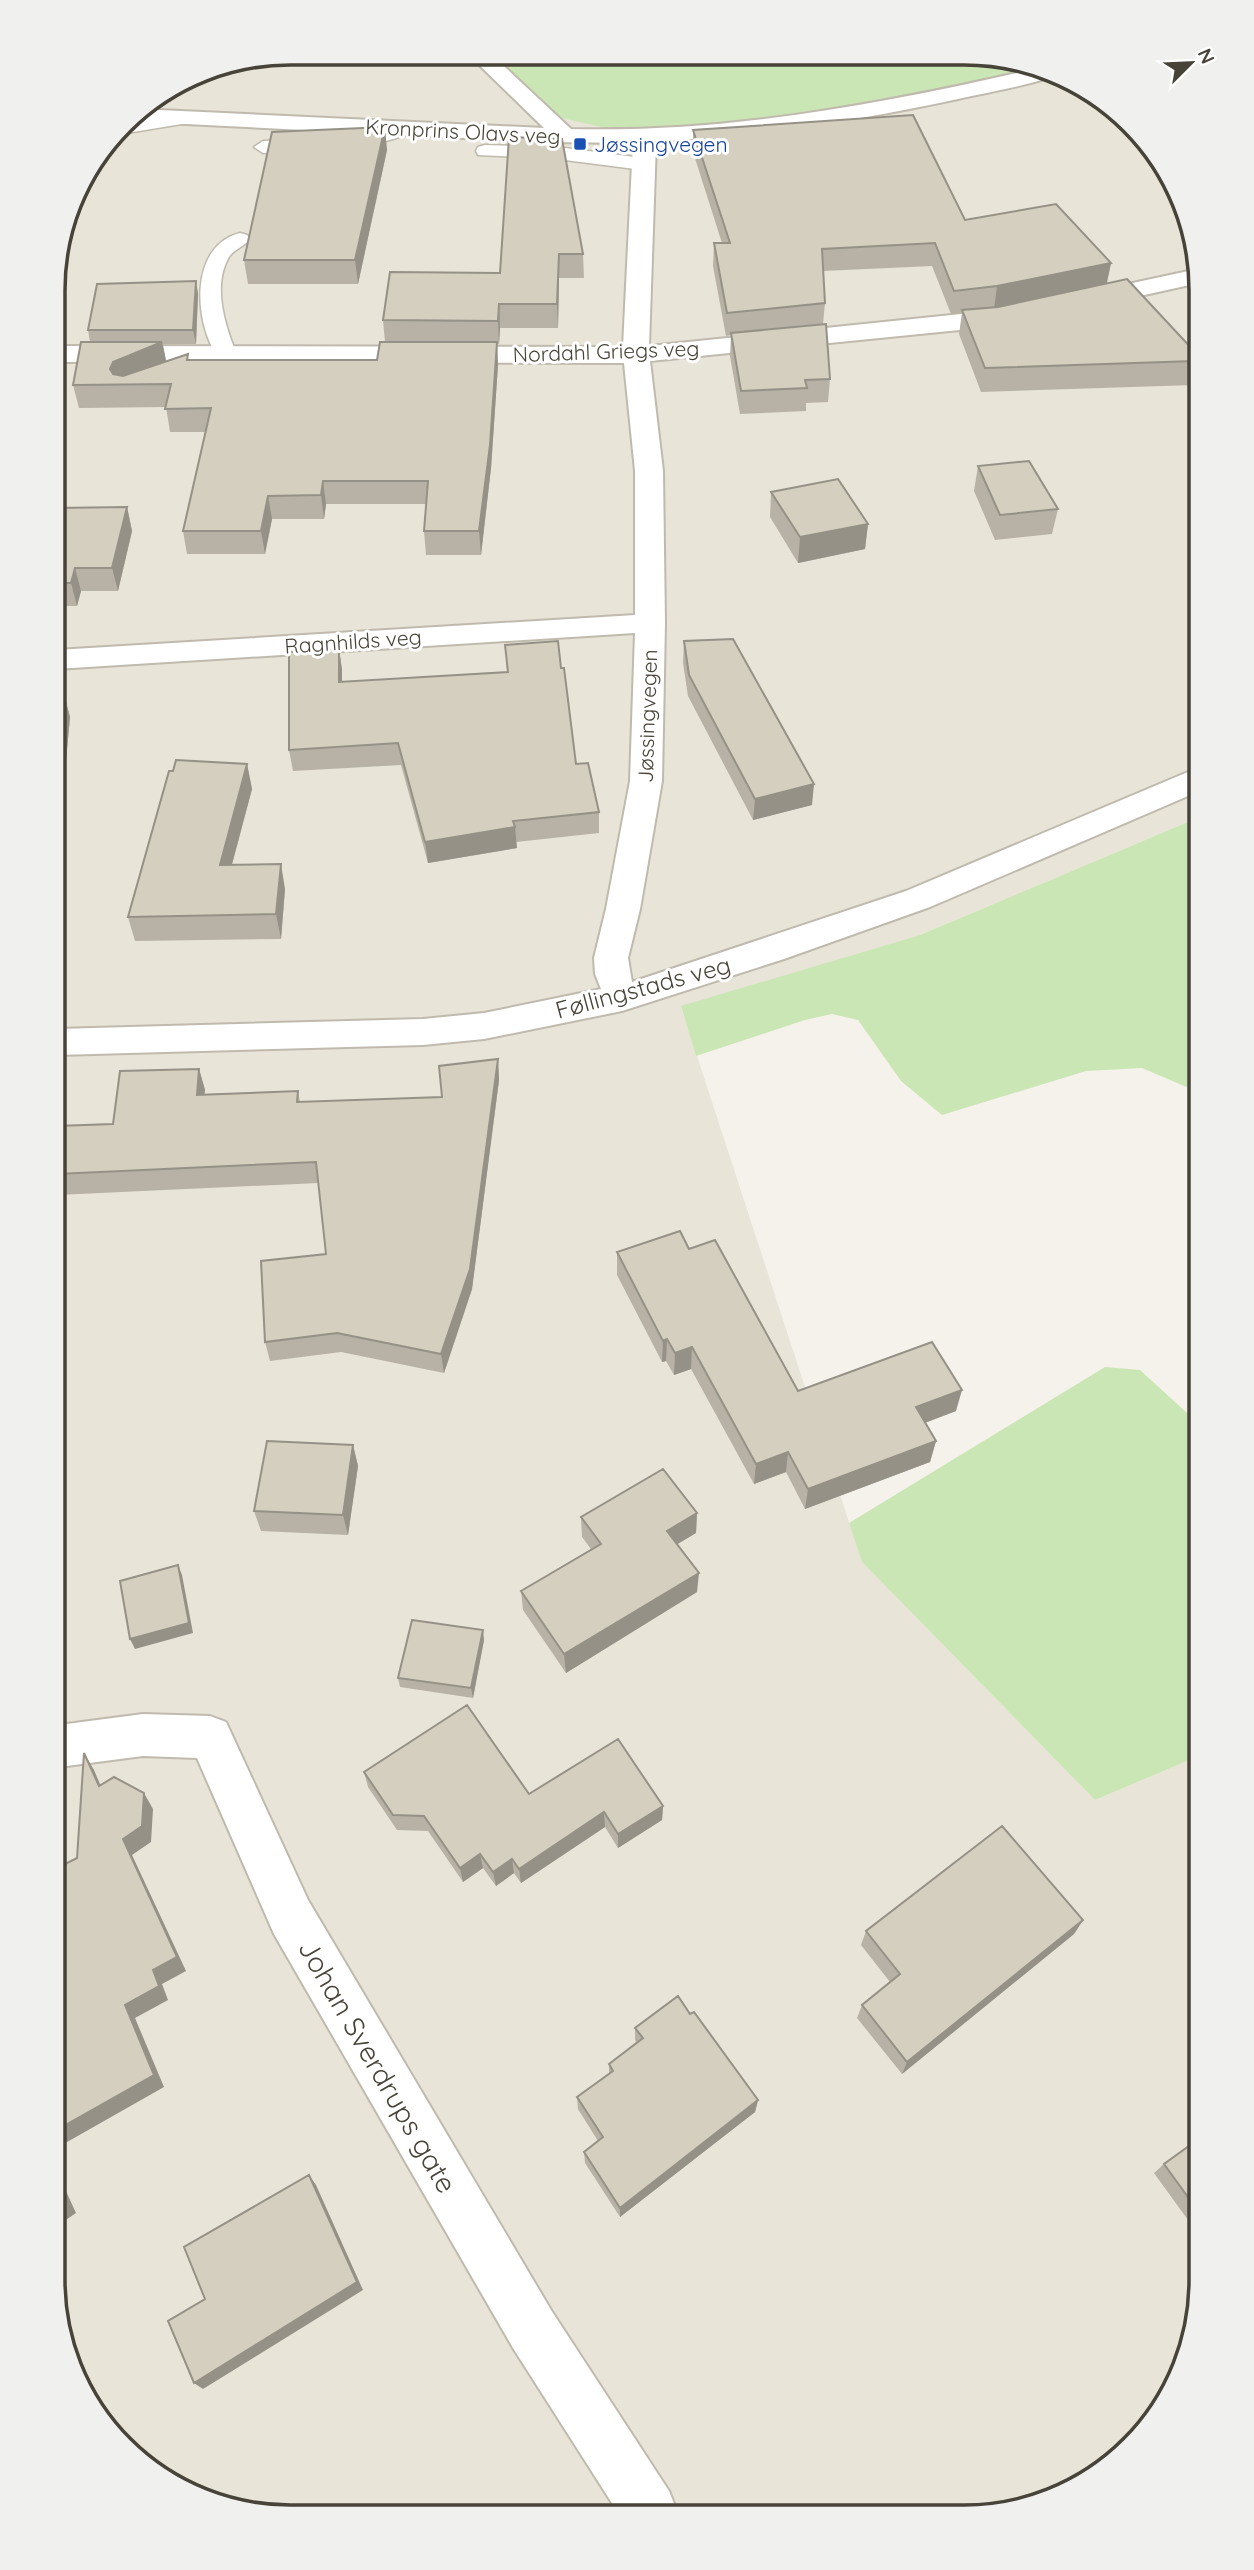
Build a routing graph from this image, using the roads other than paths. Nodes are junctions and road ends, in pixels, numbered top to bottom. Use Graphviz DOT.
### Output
graph roads {
  1 [pos="491,65"];
  2 [pos="1032,76"];
  3 [pos="144,119"];
  4 [pos="410,128"];
  5 [pos="565,136"];
  6 [pos="645,136"];
  7 [pos="263,147"];
  8 [pos="485,151"];
  9 [pos="643,164"];
  10 [pos="240,239"];
  11 [pos="1188,277"];
  12 [pos="1060,306"];
  13 [pos="1034,312"];
  14 [pos="65,354"];
  15 [pos="196,355"];
  16 [pos="226,355"];
  17 [pos="636,355"];
  18 [pos="167,377"];
  19 [pos="650,623"];
  20 [pos="65,659"];
  21 [pos="1189,783"];
  22 [pos="622,998"];
  23 [pos="65,1042"];
  24 [pos="65,1745"];
  25 [pos="645,2505"];
  1 -- 5 [label="street"];
  2 -- 6 [label="street, Kronprins Olavs veg"];
  3 -- 4 [label="street, Kronprins Olavs veg"];
  4 -- 5 [label="street, Kronprins Olavs veg"];
  4 -- 7 [label="lane"];
  5 -- 6 [label="street, Kronprins Olavs veg"];
  6 -- 9 [label="street, Jøssingvegen"];
  8 -- 9 [label="lane"];
  9 -- 17 [label="street, Jøssingvegen"];
  10 -- 16 [label="lane"];
  11 -- 12 [label="street"];
  13 -- 17 [label="street, Nordahl Griegs veg"];
  14 -- 15 [label="street, Nordahl Griegs veg"];
  15 -- 16 [label="street, Nordahl Griegs veg"];
  15 -- 18 [label="lane"];
  16 -- 17 [label="street, Nordahl Griegs veg"];
  17 -- 19 [label="street, Jøssingvegen"];
  19 -- 20 [label="street, Ragnhilds veg"];
  19 -- 22 [label="street, Jøssingvegen"];
  21 -- 22 [label="street, Føllingstads veg"];
  22 -- 23 [label="street, Føllingstads veg"];
  24 -- 25 [label="street, Johan Sverdrups gate"];
}
